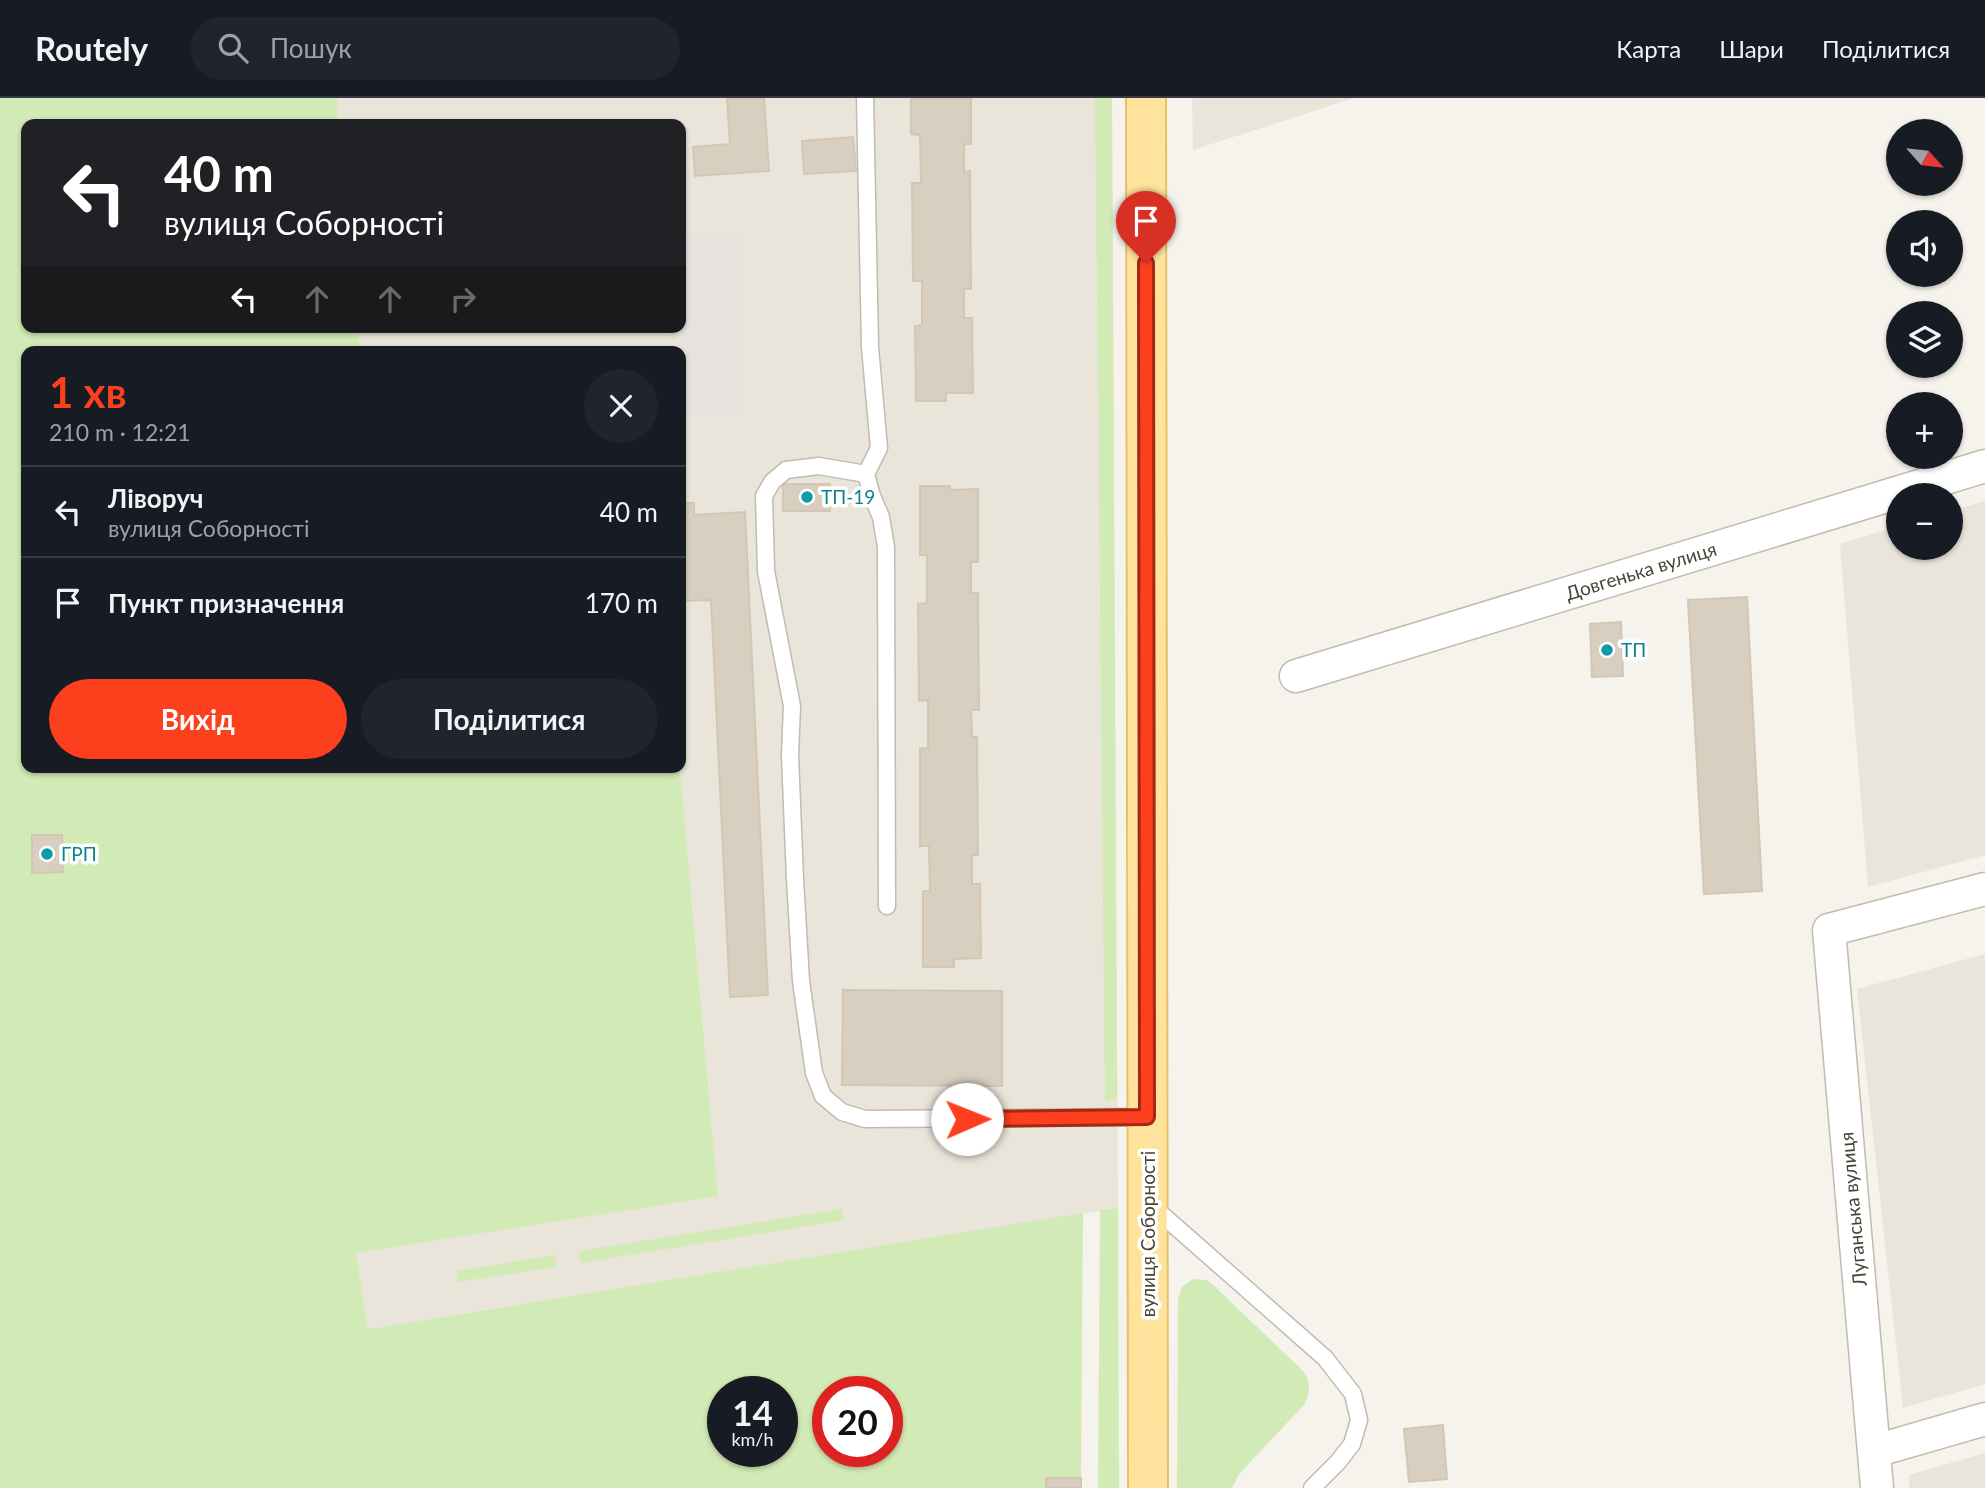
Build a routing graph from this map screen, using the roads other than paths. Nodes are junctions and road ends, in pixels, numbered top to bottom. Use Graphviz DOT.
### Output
graph roads {
  1 [pos="865,98"];
  2 [pos="1146,98"];
  3 [pos="1985,466"];
  4 [pos="866,474"];
  5 [pos="1296,677"];
  6 [pos="1985,889"];
  7 [pos="887,906"];
  8 [pos="1147,1117"];
  9 [pos="1148,1202"];
  10 [pos="1985,1419"];
  11 [pos="1875,1451"];
  12 [pos="1148,1488"];
  13 [pos="1312,1488"];
  14 [pos="1877,1488"];
  1 -- 4 [label="lane"];
  2 -- 8 [label="main road, вулиця Соборності"];
  3 -- 5 [label="street, Довгенька вулиця"];
  4 -- 7 [label="lane"];
  4 -- 8 [label="lane"];
  6 -- 11 [label="street, Луганська вулиця"];
  8 -- 9 [label="main road, вулиця Соборності"];
  9 -- 12 [label="main road, вулиця Соборності"];
  9 -- 13 [label="lane"];
  10 -- 11 [label="street"];
  11 -- 14 [label="street, Луганська вулиця"];
}
